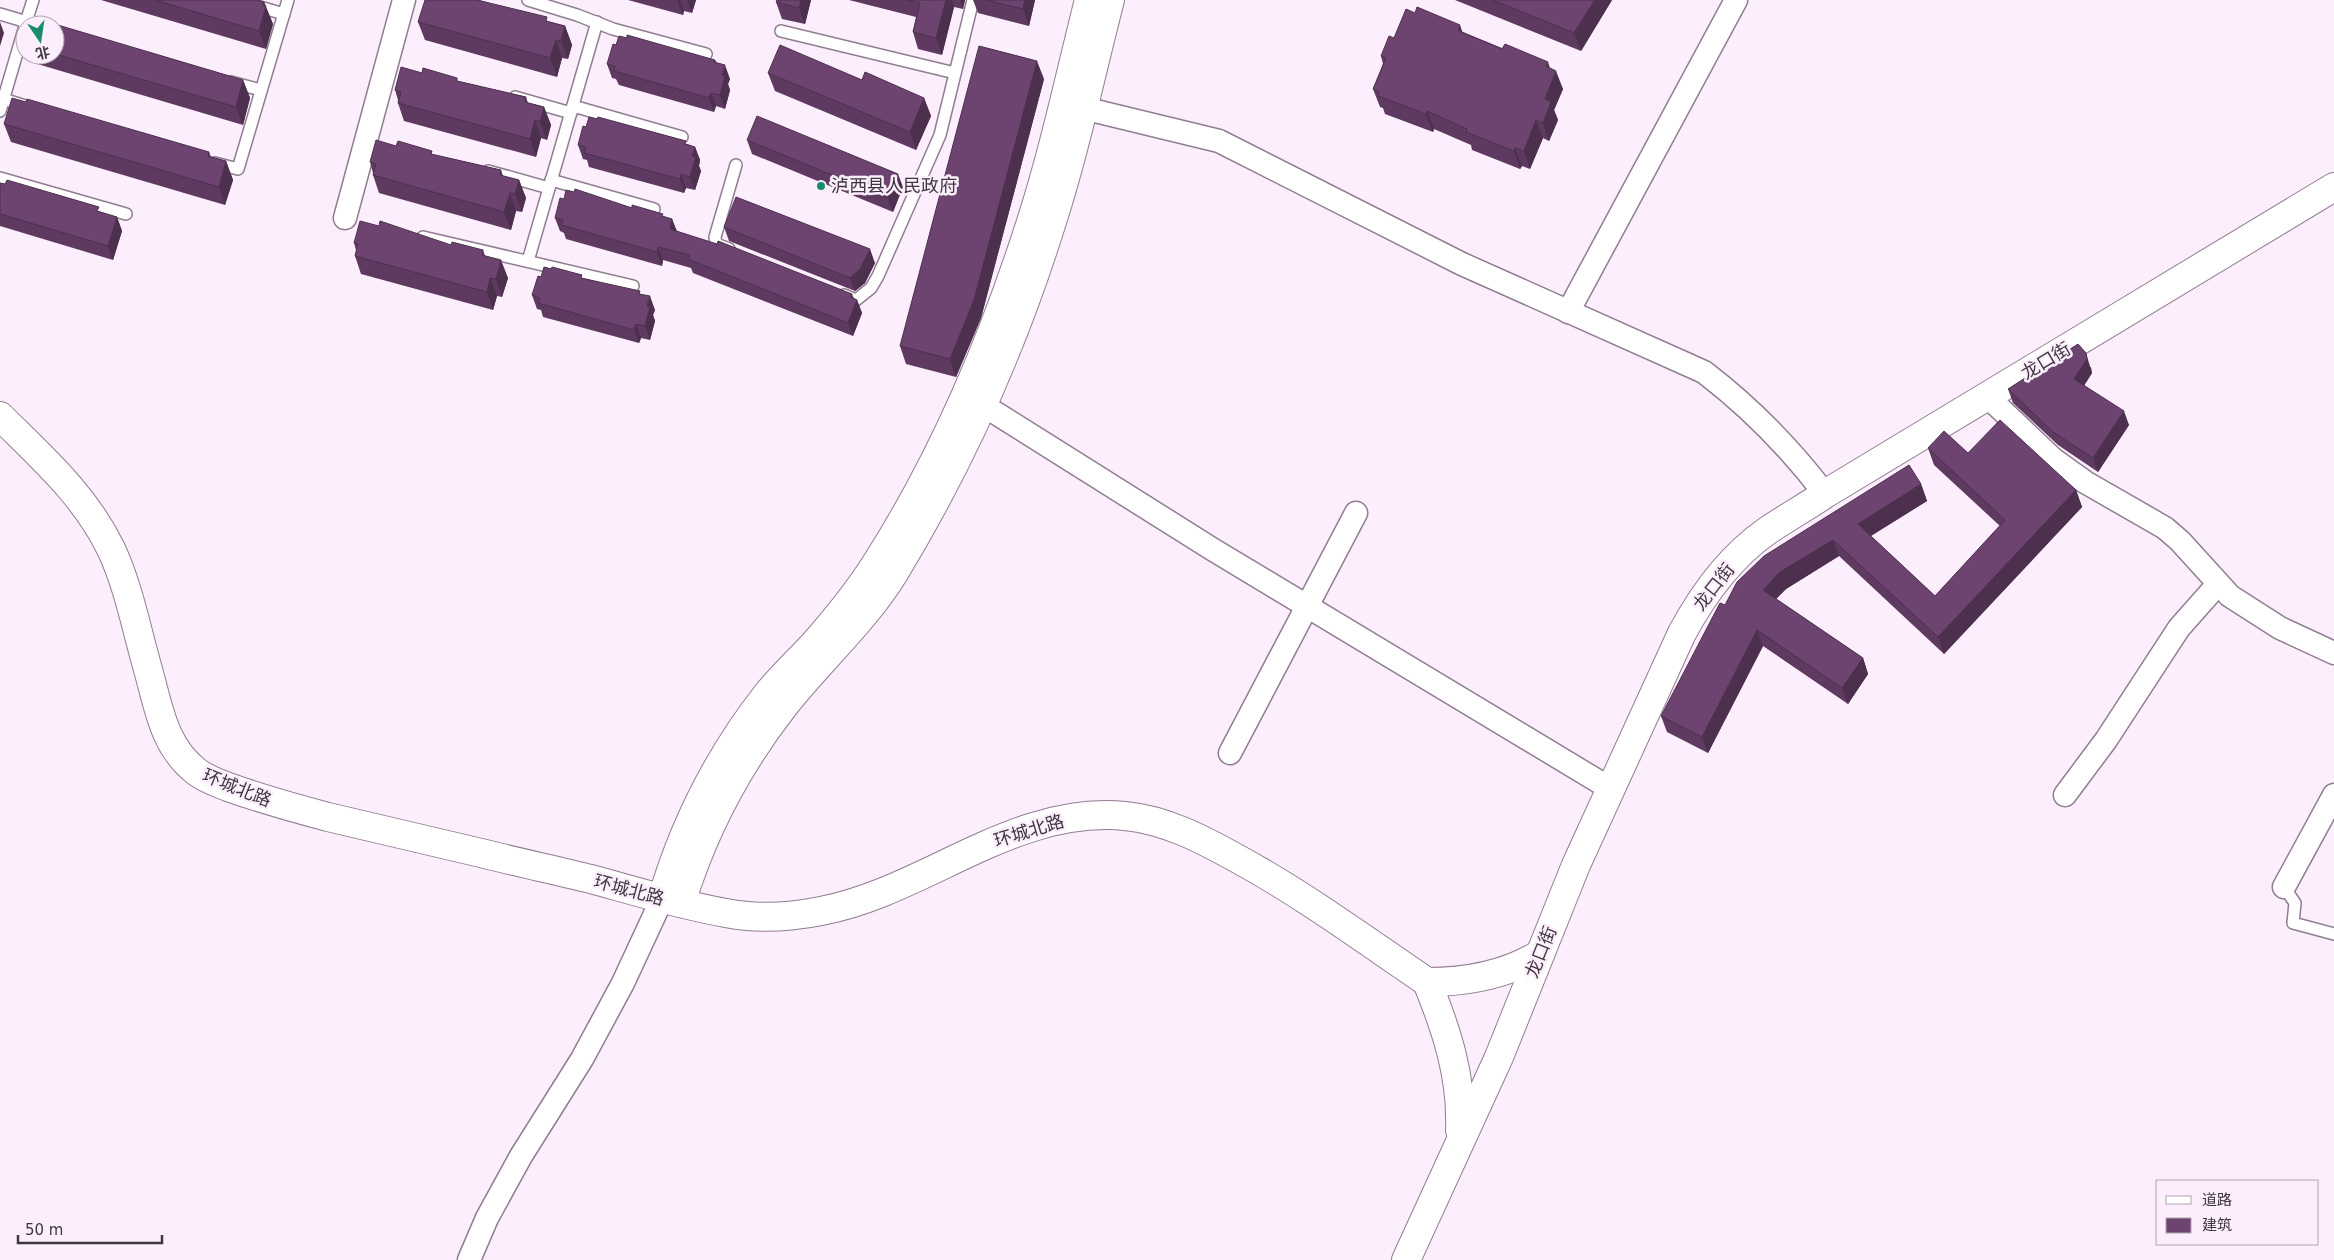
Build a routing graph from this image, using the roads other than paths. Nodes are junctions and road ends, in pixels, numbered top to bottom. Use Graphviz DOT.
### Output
graph roads {
  1 [pos="33,0"];
  2 [pos="236,0"];
  3 [pos="288,0"];
  4 [pos="404,0"];
  5 [pos="528,0"];
  6 [pos="974,0"];
  7 [pos="1089,0"];
  8 [pos="1110,0"];
  9 [pos="1736,0"];
  10 [pos="0,14"];
  11 [pos="284,14"];
  12 [pos="31,15"];
  13 [pos="15,20"];
  14 [pos="596,22"];
  15 [pos="781,31"];
  16 [pos="706,54"];
  17 [pos="15,63"];
  18 [pos="955,73"];
  19 [pos="224,80"];
  20 [pos="261,90"];
  21 [pos="499,93"];
  22 [pos="2,99"];
  23 [pos="1082,108"];
  24 [pos="572,110"];
  25 [pos="0,111"];
  26 [pos="41,111"];
  27 [pos="682,136"];
  28 [pos="200,158"];
  29 [pos="736,165"];
  30 [pos="473,167"];
  31 [pos="0,178"];
  32 [pos="550,184"];
  33 [pos="2334,187"];
  34 [pos="654,209"];
  35 [pos="126,214"];
  36 [pos="350,220"];
  37 [pos="413,234"];
  38 [pos="742,255"];
  39 [pos="528,261"];
  40 [pos="633,286"];
  41 [pos="830,290"];
  42 [pos="1568,312"];
  43 [pos="1987,396"];
  44 [pos="983,405"];
  45 [pos="0,416"];
  46 [pos="1826,494"];
  47 [pos="1356,512"];
  48 [pos="2218,584"];
  49 [pos="1307,606"];
  50 [pos="2334,653"];
  51 [pos="1230,753"];
  52 [pos="1611,789"];
  53 [pos="2065,795"];
  54 [pos="2334,795"];
  55 [pos="2284,887"];
  56 [pos="672,901"];
  57 [pos="2334,934"];
  58 [pos="1540,954"];
  59 [pos="1427,982"];
  60 [pos="1460,1138"];
  61 [pos="469,1260"];
  62 [pos="1406,1260"];
  1 -- 12 [label="lane"];
  2 -- 11 [label="lane"];
  3 -- 11 [label="lane"];
  4 -- 36 [label="street"];
  5 -- 14 [label="lane"];
  6 -- 18 [label="lane"];
  7 -- 56 [label="main road"];
  8 -- 23 [label="main road"];
  9 -- 42 [label="street"];
  10 -- 13 [label="lane"];
  11 -- 20 [label="lane"];
  14 -- 16 [label="lane"];
  14 -- 24 [label="lane"];
  15 -- 18 [label="lane"];
  17 -- 22 [label="lane"];
  18 -- 41 [label="lane"];
  19 -- 20 [label="lane"];
  20 -- 28 [label="lane"];
  21 -- 24 [label="lane"];
  22 -- 25 [label="lane"];
  22 -- 26 [label="lane"];
  23 -- 42 [label="street"];
  23 -- 44 [label="main road"];
  24 -- 27 [label="lane"];
  24 -- 32 [label="lane"];
  29 -- 38 [label="lane"];
  30 -- 32 [label="lane"];
  31 -- 35 [label="lane"];
  32 -- 34 [label="lane"];
  32 -- 39 [label="lane"];
  33 -- 43 [label="main road, 龙口街"];
  37 -- 39 [label="lane"];
  39 -- 40 [label="lane"];
  42 -- 46 [label="street"];
  43 -- 46 [label="main road, 龙口街"];
  43 -- 48 [label="street"];
  44 -- 49 [label="street"];
  44 -- 56 [label="main road"];
  45 -- 56 [label="main road, 环城北路"];
  46 -- 52 [label="main road, 龙口街"];
  47 -- 49 [label="street"];
  48 -- 50 [label="street"];
  48 -- 53 [label="street"];
  49 -- 51 [label="street"];
  49 -- 52 [label="street"];
  52 -- 58 [label="main road, 龙口街"];
  54 -- 55 [label="street"];
  55 -- 57 [label="lane"];
  56 -- 59 [label="main road, 环城北路"];
  56 -- 61 [label="street"];
  58 -- 59 [label="main road"];
  58 -- 60 [label="main road, 龙口街"];
  59 -- 60 [label="main road"];
  60 -- 62 [label="main road, 龙口街"];
}
